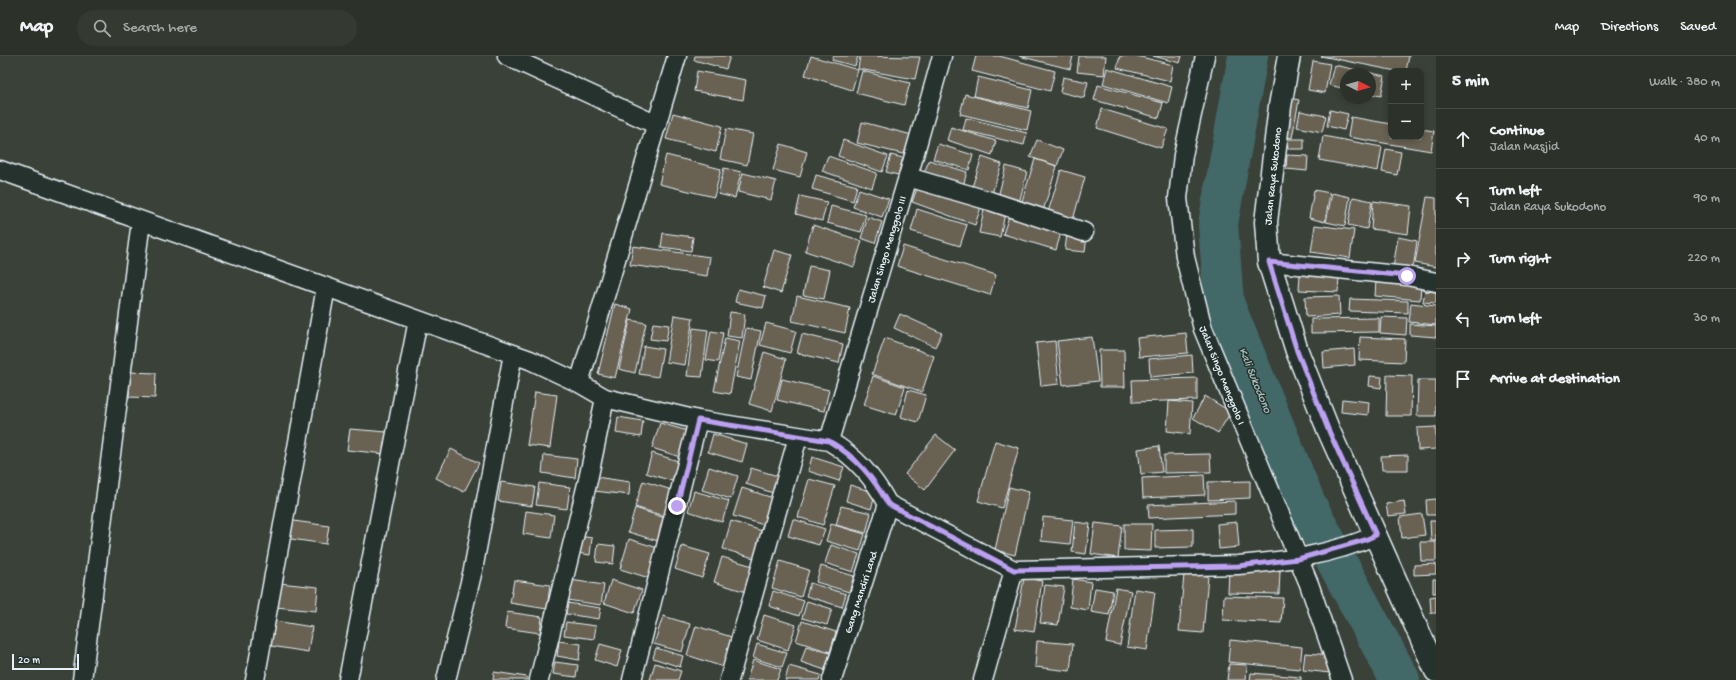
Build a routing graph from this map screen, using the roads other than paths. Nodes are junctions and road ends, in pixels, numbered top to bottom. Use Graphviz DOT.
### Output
graph roads {
  1 [pos="507,56"];
  2 [pos="678,56"];
  3 [pos="942,56"];
  4 [pos="1205,56"];
  5 [pos="1289,56"];
  6 [pos="657,125"];
  7 [pos="0,170"];
  8 [pos="908,177"];
  9 [pos="141,221"];
  10 [pos="1084,232"];
  11 [pos="1269,262"];
  12 [pos="1436,282"];
  13 [pos="326,287"];
  14 [pos="418,320"];
  15 [pos="513,354"];
  16 [pos="579,383"];
  17 [pos="605,398"];
  18 [pos="698,420"];
  19 [pos="798,437"];
  20 [pos="829,441"];
  21 [pos="888,504"];
  22 [pos="1370,537"];
  23 [pos="1303,558"];
  24 [pos="1014,570"];
  25 [pos="1436,671"];
  26 [pos="82,680"];
  27 [pos="255,680"];
  28 [pos="348,680"];
  29 [pos="446,680"];
  30 [pos="539,680"];
  31 [pos="632,680"];
  32 [pos="729,680"];
  33 [pos="832,680"];
  34 [pos="984,680"];
  35 [pos="1342,680"];
  1 -- 6 [label="street"];
  2 -- 6 [label="street"];
  3 -- 8 [label="street, Jalan Singo Menggolo III"];
  4 -- 23 [label="street, Jalan Singo Menggolo I"];
  5 -- 11 [label="main road, Jalan Raya Sukodono"];
  6 -- 16 [label="street"];
  7 -- 9 [label="street"];
  8 -- 10 [label="street"];
  8 -- 20 [label="street, Jalan Singo Menggolo III"];
  9 -- 13 [label="street"];
  9 -- 26 [label="street"];
  11 -- 12 [label="street"];
  11 -- 22 [label="main road, Jalan Raya Sukodono"];
  13 -- 14 [label="street"];
  13 -- 27 [label="street"];
  14 -- 15 [label="street"];
  14 -- 28 [label="street"];
  15 -- 16 [label="street"];
  15 -- 29 [label="street"];
  16 -- 17 [label="street"];
  17 -- 18 [label="street"];
  17 -- 30 [label="street"];
  18 -- 19 [label="street"];
  18 -- 31 [label="street"];
  19 -- 20 [label="street"];
  19 -- 32 [label="street"];
  20 -- 21 [label="street"];
  21 -- 24 [label="street"];
  21 -- 33 [label="street, Gang Mandiri Land"];
  22 -- 23 [label="street"];
  22 -- 25 [label="main road, Jalan Raya Sukodono"];
  23 -- 24 [label="street"];
  23 -- 35 [label="street, Jalan Singo Menggolo I"];
  24 -- 34 [label="street"];
}
